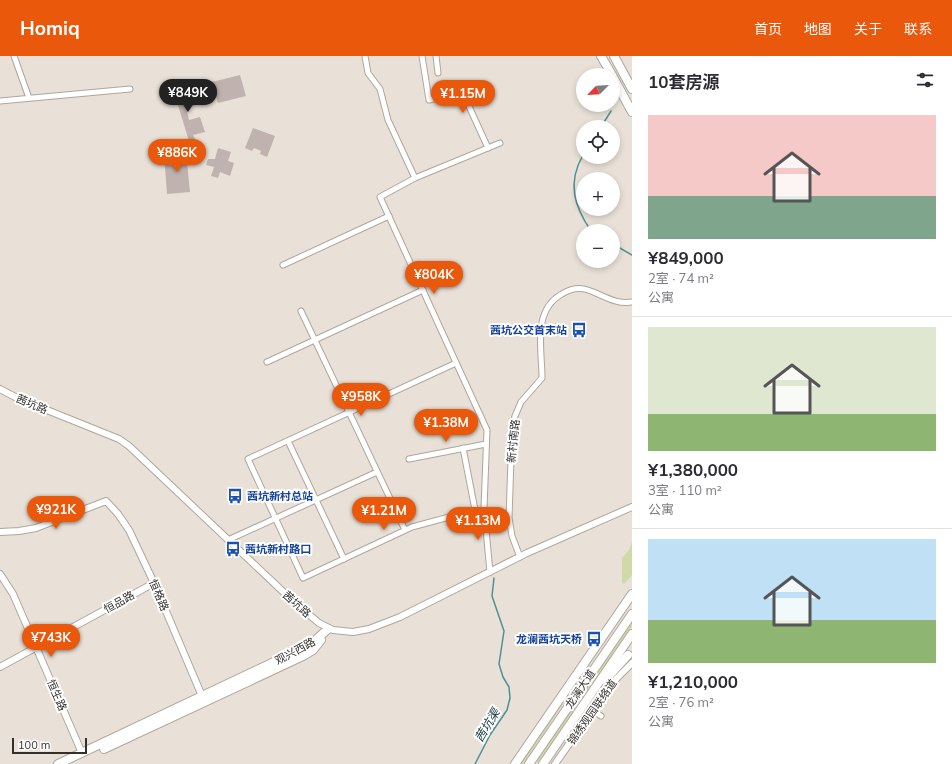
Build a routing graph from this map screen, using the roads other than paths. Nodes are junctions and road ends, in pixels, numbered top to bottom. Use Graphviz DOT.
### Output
graph roads {
  1 [pos="14,56"];
  2 [pos="365,56"];
  3 [pos="422,56"];
  4 [pos="436,56"];
  5 [pos="601,56"];
  6 [pos="614,56"];
  7 [pos="608,68"];
  8 [pos="438,73"];
  9 [pos="130,89"];
  10 [pos="632,89"];
  11 [pos="620,90"];
  12 [pos="29,98"];
  13 [pos="0,101"];
  14 [pos="632,112"];
  15 [pos="500,143"];
  16 [pos="488,148"];
  17 [pos="415,178"];
  18 [pos="389,216"];
  19 [pos="284,265"];
  20 [pos="422,290"];
  21 [pos="632,302"];
  22 [pos="301,310"];
  23 [pos="315,340"];
  24 [pos="267,362"];
  25 [pos="456,363"];
  26 [pos="0,389"];
  27 [pos="349,413"];
  28 [pos="288,441"];
  29 [pos="486,444"];
  30 [pos="463,448"];
  31 [pos="409,459"];
  32 [pos="377,472"];
  33 [pos="316,500"];
  34 [pos="632,507"];
  35 [pos="475,510"];
  36 [pos="276,518"];
  37 [pos="485,518"];
  38 [pos="405,530"];
  39 [pos="0,532"];
  40 [pos="228,540"];
  41 [pos="520,556"];
  42 [pos="344,559"];
  43 [pos="490,572"];
  44 [pos="0,574"];
  45 [pos="154,583"];
  46 [pos="632,594"];
  47 [pos="632,614"];
  48 [pos="328,629"];
  49 [pos="632,634"];
  50 [pos="36,647"];
  51 [pos="631,656"];
  52 [pos="0,667"];
  53 [pos="590,694"];
  54 [pos="202,696"];
  55 [pos="592,710"];
  56 [pos="601,716"];
  57 [pos="82,753"];
  58 [pos="531,761"];
  59 [pos="58,764"];
  60 [pos="70,764"];
  61 [pos="515,764"];
  62 [pos="543,764"];
  63 [pos="555,764"];
  1 -- 12 [label="street"];
  2 -- 17 [label="street"];
  3 -- 16 [label="street"];
  4 -- 8 [label="street"];
  5 -- 7 [label="main road"];
  6 -- 10 [label="main road"];
  9 -- 12 [label="street"];
  11 -- 14 [label="main road"];
  12 -- 13 [label="street"];
  15 -- 16 [label="street"];
  16 -- 17 [label="street"];
  17 -- 18 [label="street"];
  18 -- 19 [label="street"];
  18 -- 20 [label="street"];
  20 -- 23 [label="street"];
  20 -- 25 [label="street"];
  21 -- 41 [label="street, 新村南路"];
  22 -- 23 [label="street"];
  23 -- 24 [label="street"];
  23 -- 27 [label="street"];
  25 -- 27 [label="street"];
  25 -- 29 [label="street"];
  26 -- 40 [label="street, 茜坑路"];
  27 -- 28 [label="street"];
  27 -- 32 [label="street"];
  28 -- 33 [label="street"];
  28 -- 36 [label="street"];
  29 -- 30 [label="street"];
  29 -- 37 [label="street"];
  30 -- 31 [label="street"];
  30 -- 35 [label="street"];
  32 -- 33 [label="street"];
  32 -- 38 [label="street"];
  33 -- 36 [label="street"];
  33 -- 42 [label="street"];
  34 -- 41 [label="street, 茜坑路"];
  35 -- 37 [label="street"];
  35 -- 38 [label="street"];
  36 -- 40 [label="street"];
  36 -- 42 [label="street"];
  37 -- 43 [label="street"];
  38 -- 42 [label="street"];
  39 -- 45 [label="street, 恒格路"];
  40 -- 48 [label="street, 茜坑路"];
  41 -- 43 [label="street, 茜坑路"];
  43 -- 48 [label="street, 茜坑路"];
  44 -- 50 [label="street, 恒生路"];
  45 -- 50 [label="street, 恒品路"];
  45 -- 54 [label="street, 恒格路"];
  46 -- 61 [label="main road"];
  47 -- 58 [label="main road, 龙澜大道"];
  48 -- 54 [label="main road, 观兴西路"];
  48 -- 60 [label="main road, 观兴西路"];
  49 -- 53 [label="main road, 龙澜大道"];
  50 -- 52 [label="street, 恒品路"];
  50 -- 57 [label="street, 恒生路"];
  51 -- 53 [label="main road"];
  51 -- 55 [label="street, 锦绣观园联络道"];
  53 -- 62 [label="main road, 龙澜大道"];
  54 -- 57 [label="main road, 观兴西路"];
  55 -- 56 [label="street"];
  55 -- 63 [label="street, 锦绣观园联络道"];
  57 -- 59 [label="main road, 观兴西路"];
}
